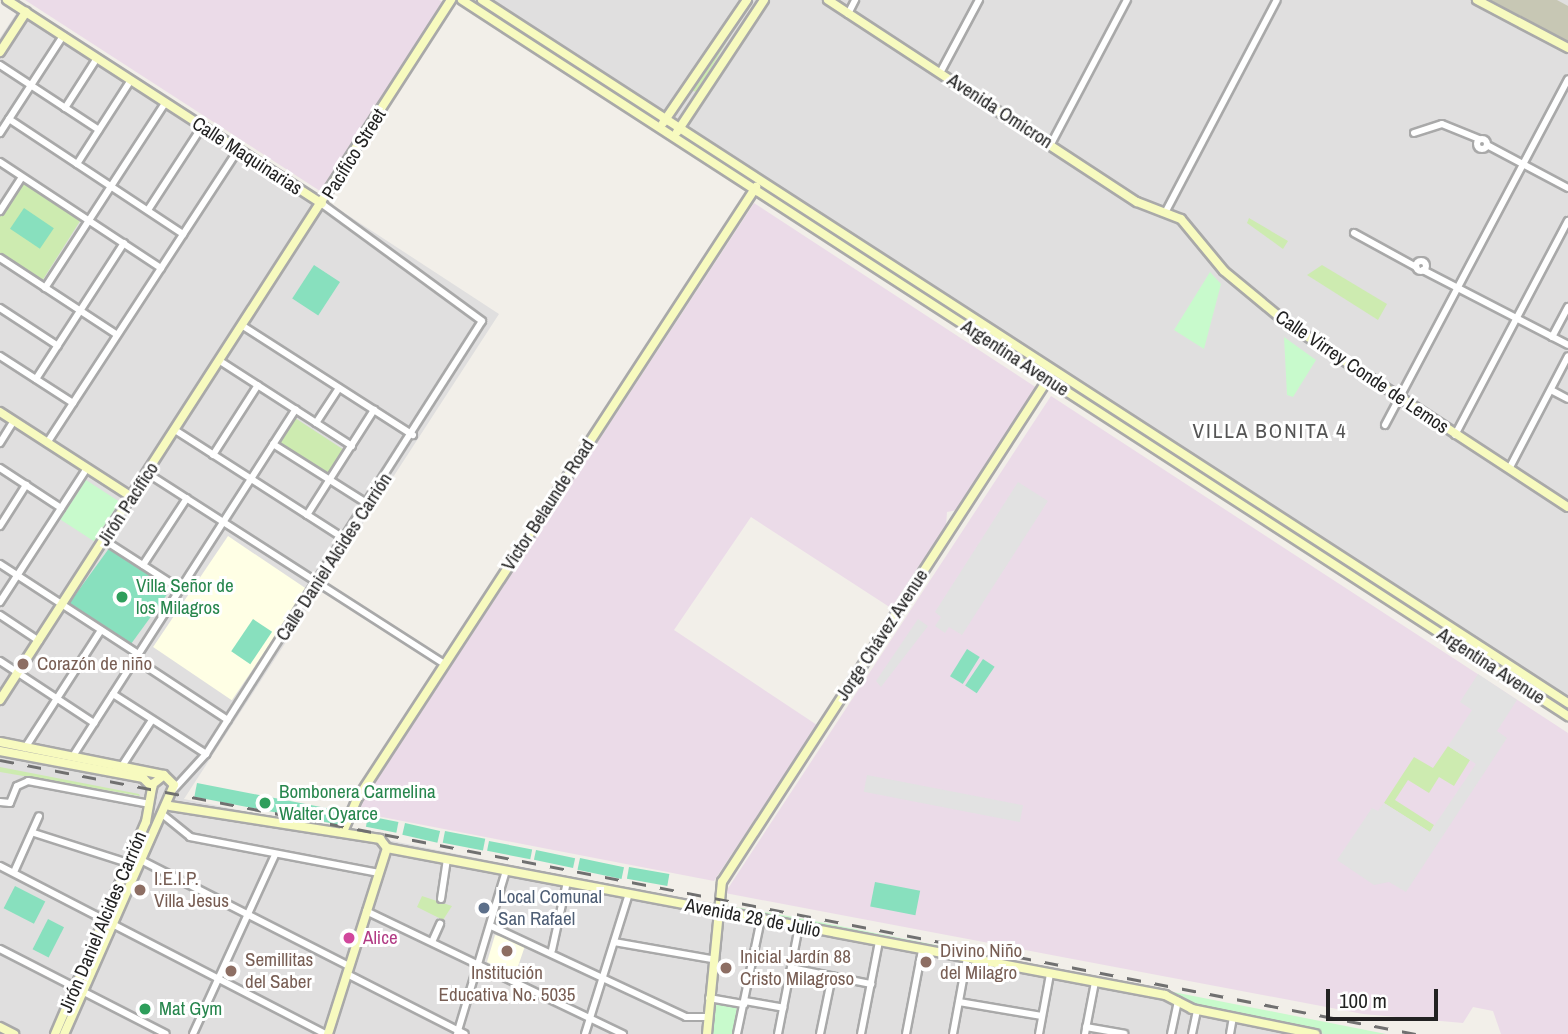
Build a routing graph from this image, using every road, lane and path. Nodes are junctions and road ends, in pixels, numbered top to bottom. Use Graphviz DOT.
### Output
graph roads {
  1 [pos="7,0"];
  2 [pos="451,0"];
  3 [pos="462,0"];
  4 [pos="747,0"];
  5 [pos="764,0"];
  6 [pos="828,0"];
  7 [pos="855,0"];
  8 [pos="979,0"];
  9 [pos="1127,0"];
  10 [pos="1276,0"];
  11 [pos="1477,0"];
  12 [pos="484,2"];
  13 [pos="26,12"];
  14 [pos="481,12"];
  15 [pos="848,13"];
  16 [pos="63,36"];
  17 [pos="542,39"];
  18 [pos="536,48"];
  19 [pos="1568,48"];
  20 [pos="0,52"];
  21 [pos="97,58"];
  22 [pos="0,65"];
  23 [pos="940,73"];
  24 [pos="1568,79"];
  25 [pos="131,80"];
  26 [pos="31,85"];
  27 [pos="686,89"];
  28 [pos="700,98"];
  29 [pos="165,103"];
  30 [pos="65,108"];
  31 [pos="9,119"];
  32 [pos="666,120"];
  33 [pos="202,127"];
  34 [pos="660,128"];
  35 [pos="680,129"];
  36 [pos="99,130"];
  37 [pos="0,133"];
  38 [pos="1414,133"];
  39 [pos="674,138"];
  40 [pos="1051,144"];
  41 [pos="238,150"];
  42 [pos="0,162"];
  43 [pos="77,164"];
  44 [pos="1523,164"];
  45 [pos="22,177"];
  46 [pos="760,181"];
  47 [pos="111,186"];
  48 [pos="1568,188"];
  49 [pos="754,190"];
  50 [pos="322,204"];
  51 [pos="148,210"];
  52 [pos="0,211"];
  53 [pos="1166,211"];
  54 [pos="1175,215"];
  55 [pos="88,220"];
  56 [pos="1568,221"];
  57 [pos="1354,233"];
  58 [pos="183,234"];
  59 [pos="124,243"];
  60 [pos="0,258"];
  61 [pos="161,268"];
  62 [pos="902,273"];
  63 [pos="896,282"];
  64 [pos="1458,287"];
  65 [pos="44,288"];
  66 [pos="1568,307"];
  67 [pos="0,308"];
  68 [pos="80,311"];
  69 [pos="482,317"];
  70 [pos="1517,318"];
  71 [pos="243,326"];
  72 [pos="117,335"];
  73 [pos="1552,337"];
  74 [pos="1568,345"];
  75 [pos="58,346"];
  76 [pos="0,356"];
  77 [pos="1568,356"];
  78 [pos="220,361"];
  79 [pos="1054,371"];
  80 [pos="36,379"];
  81 [pos="1048,380"];
  82 [pos="258,385"];
  83 [pos="339,388"];
  84 [pos="1550,390"];
  85 [pos="1399,398"];
  86 [pos="1568,399"];
  87 [pos="73,403"];
  88 [pos="296,409"];
  89 [pos="374,410"];
  90 [pos="0,412"];
  91 [pos="14,421"];
  92 [pos="316,423"];
  93 [pos="1385,425"];
  94 [pos="175,430"];
  95 [pos="413,435"];
  96 [pos="1455,435"];
  97 [pos="0,443"];
  98 [pos="47,443"];
  99 [pos="274,444"];
  100 [pos="352,446"];
  101 [pos="213,455"];
  102 [pos="0,468"];
  103 [pos="87,468"];
  104 [pos="1508,469"];
  105 [pos="148,473"];
  106 [pos="251,479"];
  107 [pos="330,480"];
  108 [pos="26,485"];
  109 [pos="132,497"];
  110 [pos="187,498"];
  111 [pos="1567,503"];
  112 [pos="368,505"];
  113 [pos="61,508"];
  114 [pos="307,515"];
  115 [pos="223,522"];
  116 [pos="0,526"];
  117 [pos="345,539"];
  118 [pos="104,540"];
  119 [pos="0,564"];
  120 [pos="143,565"];
  121 [pos="17,575"];
  122 [pos="317,582"];
  123 [pos="180,589"];
  124 [pos="0,602"];
  125 [pos="62,605"];
  126 [pos="1415,606"];
  127 [pos="1410,614"];
  128 [pos="0,615"];
  129 [pos="101,630"];
  130 [pos="39,641"];
  131 [pos="1481,648"];
  132 [pos="137,657"];
  133 [pos="1476,657"];
  134 [pos="0,661"];
  135 [pos="444,664"];
  136 [pos="1515,670"];
  137 [pos="18,673"];
  138 [pos="1510,679"];
  139 [pos="113,694"];
  140 [pos="57,698"];
  141 [pos="0,700"];
  142 [pos="1568,703"];
  143 [pos="1568,716"];
  144 [pos="152,720"];
  145 [pos="228,720"];
  146 [pos="94,723"];
  147 [pos="0,742"];
  148 [pos="25,748"];
  149 [pos="0,751"];
  150 [pos="206,754"];
  151 [pos="73,756"];
  152 [pos="122,766"];
  153 [pos="144,774"];
  154 [pos="164,775"];
  155 [pos="152,787"];
  156 [pos="174,792"];
  157 [pos="0,802"];
  158 [pos="193,804"];
  159 [pos="170,806"];
  160 [pos="150,807"];
  161 [pos="160,815"];
  162 [pos="39,816"];
  163 [pos="343,832"];
  164 [pos="34,833"];
  165 [pos="387,848"];
  166 [pos="275,855"];
  167 [pos="132,859"];
  168 [pos="447,859"];
  169 [pos="0,866"];
  170 [pos="506,871"];
  171 [pos="15,872"];
  172 [pos="378,873"];
  173 [pos="567,882"];
  174 [pos="629,894"];
  175 [pos="441,899"];
  176 [pos="715,910"];
  177 [pos="366,911"];
  178 [pos="248,913"];
  179 [pos="761,919"];
  180 [pos="107,920"];
  181 [pos="440,923"];
  182 [pos="491,926"];
  183 [pos="799,926"];
  184 [pos="432,942"];
  185 [pos="614,942"];
  186 [pos="879,942"];
  187 [pos="0,949"];
  188 [pos="552,950"];
  189 [pos="922,950"];
  190 [pos="967,958"];
  191 [pos="711,959"];
  192 [pos="479,964"];
  193 [pos="791,968"];
  194 [pos="348,970"];
  195 [pos="1050,974"];
  196 [pos="603,976"];
  197 [pos="832,976"];
  198 [pos="216,977"];
  199 [pos="1095,982"];
  200 [pos="871,984"];
  201 [pos="78,988"];
  202 [pos="709,998"];
  203 [pos="1178,1001"];
  204 [pos="959,1002"];
  205 [pos="744,1003"];
  206 [pos="783,1008"];
  207 [pos="1197,1010"];
  208 [pos="1042,1016"];
  209 [pos="590,1017"];
  210 [pos="708,1017"];
  211 [pos="1233,1017"];
  212 [pos="1269,1024"];
  213 [pos="0,1027"];
  214 [pos="1086,1030"];
  215 [pos="460,1033"];
  216 [pos="1305,1033"];
  217 [pos="14,1034"];
  218 [pos="55,1034"];
  219 [pos="64,1034"];
  220 [pos="166,1034"];
  221 [pos="193,1034"];
  222 [pos="327,1034"];
  223 [pos="585,1034"];
  224 [pos="623,1034"];
  225 [pos="707,1034"];
  226 [pos="737,1034"];
  227 [pos="778,1034"];
  228 [pos="820,1034"];
  229 [pos="861,1034"];
  230 [pos="906,1034"];
  231 [pos="953,1034"];
  232 [pos="1039,1034"];
  233 [pos="1124,1034"];
  234 [pos="1171,1034"];
  235 [pos="1192,1034"];
  236 [pos="1230,1034"];
  237 [pos="1267,1034"];
  238 [pos="1315,1034"];
  1 -- 13 [label="street, Calle Maquinarias"];
  2 -- 50 [label="street, Pacífico Street"];
  3 -- 14 [label="street, Argentina Avenue"];
  4 -- 27 [label="street"];
  5 -- 28 [label="street"];
  6 -- 15 [label="street, Avenida Omicron"];
  7 -- 15 [label="street"];
  8 -- 23 [label="street"];
  9 -- 40 [label="street"];
  10 -- 53 [label="street"];
  11 -- 19 [label="street"];
  12 -- 14 [label="street"];
  12 -- 17 [label="street, Argentina Avenue"];
  13 -- 16 [label="street, Calle Maquinarias"];
  13 -- 20 [label="street"];
  14 -- 18 [label="street, Argentina Avenue"];
  15 -- 23 [label="street, Avenida Omicron"];
  16 -- 21 [label="street, Calle Maquinarias"];
  16 -- 26 [label="street"];
  17 -- 18 [label="street"];
  17 -- 32 [label="street, Argentina Avenue"];
  18 -- 34 [label="street, Argentina Avenue"];
  21 -- 25 [label="street, Calle Maquinarias"];
  21 -- 30 [label="street"];
  22 -- 26 [label="street"];
  23 -- 40 [label="street, Avenida Omicron"];
  24 -- 44 [label="street"];
  25 -- 29 [label="street, Calle Maquinarias"];
  25 -- 36 [label="street"];
  26 -- 30 [label="street"];
  26 -- 31 [label="street"];
  27 -- 28 [label="street"];
  27 -- 32 [label="street"];
  28 -- 35 [label="street"];
  29 -- 33 [label="street, Calle Maquinarias"];
  29 -- 47 [label="street"];
  30 -- 36 [label="street"];
  31 -- 37 [label="street"];
  31 -- 43 [label="street"];
  32 -- 34 [label="street"];
  32 -- 35 [label="street, Argentina Avenue"];
  33 -- 41 [label="street, Calle Maquinarias"];
  33 -- 51 [label="street"];
  34 -- 39 [label="street, Argentina Avenue"];
  35 -- 39 [label="street"];
  35 -- 46 [label="street, Argentina Avenue"];
  36 -- 43 [label="street"];
  38 -- 44 [label="street"];
  39 -- 49 [label="street, Argentina Avenue"];
  40 -- 53 [label="street, Avenida Omicron"];
  41 -- 50 [label="street, Calle Maquinarias"];
  41 -- 58 [label="street"];
  42 -- 45 [label="street"];
  43 -- 47 [label="street"];
  44 -- 48 [label="street"];
  44 -- 64 [label="street"];
  45 -- 52 [label="street"];
  45 -- 55 [label="street"];
  46 -- 49 [label="street, Victor Belaunde Road"];
  46 -- 62 [label="street, Argentina Avenue"];
  47 -- 51 [label="street"];
  47 -- 55 [label="street"];
  49 -- 63 [label="street, Argentina Avenue"];
  49 -- 135 [label="street, Victor Belaunde Road"];
  50 -- 69 [label="street, Calle Maquinarias"];
  50 -- 71 [label="street, Pacífico Street"];
  51 -- 58 [label="street"];
  53 -- 54 [label="street, Avenida Omicron"];
  54 -- 85 [label="street, Calle Virrey Conde de Lemos"];
  55 -- 59 [label="street"];
  55 -- 65 [label="street"];
  56 -- 70 [label="street"];
  57 -- 64 [label="street"];
  58 -- 61 [label="street"];
  59 -- 61 [label="street"];
  59 -- 68 [label="street"];
  60 -- 65 [label="street"];
  61 -- 72 [label="street"];
  62 -- 63 [label="street"];
  62 -- 79 [label="street, Argentina Avenue"];
  63 -- 81 [label="street, Argentina Avenue"];
  64 -- 70 [label="street"];
  64 -- 85 [label="street"];
  65 -- 68 [label="street"];
  66 -- 73 [label="street"];
  67 -- 75 [label="street"];
  68 -- 72 [label="street"];
  68 -- 75 [label="street"];
  69 -- 95 [label="street, Calle Daniel Alcides Carrión"];
  70 -- 73 [label="street"];
  70 -- 96 [label="street"];
  71 -- 78 [label="street, Jirón Pacífico"];
  71 -- 83 [label="street"];
  72 -- 87 [label="street"];
  73 -- 74 [label="street"];
  75 -- 80 [label="street"];
  76 -- 80 [label="street"];
  77 -- 84 [label="street"];
  78 -- 82 [label="street"];
  78 -- 94 [label="street, Jirón Pacífico"];
  79 -- 81 [label="street, Jorge Chávez Avenue"];
  79 -- 126 [label="street, Argentina Avenue"];
  80 -- 87 [label="street"];
  81 -- 127 [label="street, Argentina Avenue"];
  81 -- 176 [label="street, Jorge Chávez Avenue"];
  82 -- 88 [label="street"];
  82 -- 101 [label="street"];
  83 -- 89 [label="street"];
  83 -- 92 [label="street"];
  84 -- 86 [label="street"];
  84 -- 104 [label="street"];
  85 -- 93 [label="street"];
  85 -- 96 [label="street, Calle Virrey Conde de Lemos"];
  87 -- 98 [label="street"];
  88 -- 92 [label="street"];
  88 -- 99 [label="street"];
  89 -- 95 [label="street"];
  89 -- 100 [label="street"];
  90 -- 91 [label="street"];
  91 -- 97 [label="street"];
  91 -- 98 [label="street"];
  92 -- 100 [label="street"];
  94 -- 101 [label="street"];
  94 -- 105 [label="street, Jirón Pacífico"];
  95 -- 112 [label="street, Calle Daniel Alcides Carrión"];
  96 -- 104 [label="street, Calle Virrey Conde de Lemos"];
  98 -- 103 [label="street"];
  99 -- 106 [label="street"];
  99 -- 107 [label="street"];
  100 -- 107 [label="street"];
  101 -- 106 [label="street"];
  102 -- 108 [label="street"];
  103 -- 109 [label="street"];
  103 -- 113 [label="street"];
  104 -- 111 [label="street, Calle Virrey Conde de Lemos"];
  105 -- 109 [label="street, Jirón Pacífico"];
  105 -- 110 [label="street"];
  106 -- 114 [label="street"];
  106 -- 115 [label="street"];
  107 -- 112 [label="street"];
  107 -- 114 [label="street"];
  108 -- 113 [label="street"];
  108 -- 116 [label="street"];
  109 -- 118 [label="street, Jirón Pacífico"];
  110 -- 115 [label="street"];
  110 -- 120 [label="street"];
  112 -- 117 [label="street, Calle Daniel Alcides Carrión"];
  113 -- 121 [label="street"];
  114 -- 117 [label="street"];
  115 -- 122 [label="street"];
  115 -- 123 [label="street"];
  117 -- 122 [label="street, Calle Daniel Alcides Carrión"];
  118 -- 120 [label="street"];
  118 -- 125 [label="street, Jirón Pacífico"];
  119 -- 121 [label="street"];
  120 -- 123 [label="street"];
  121 -- 124 [label="street"];
  121 -- 125 [label="street"];
  122 -- 135 [label="street"];
  122 -- 145 [label="street, Calle Daniel Alcides Carrión"];
  123 -- 132 [label="street"];
  125 -- 129 [label="street"];
  125 -- 130 [label="street, Jirón Pacífico"];
  126 -- 127 [label="street"];
  126 -- 131 [label="street, Argentina Avenue"];
  127 -- 133 [label="street, Argentina Avenue"];
  128 -- 130 [label="street"];
  129 -- 132 [label="street"];
  129 -- 140 [label="street"];
  130 -- 137 [label="street, Jirón Pacífico"];
  131 -- 133 [label="street"];
  131 -- 136 [label="street, Argentina Avenue"];
  132 -- 139 [label="street"];
  132 -- 145 [label="street"];
  133 -- 138 [label="street, Argentina Avenue"];
  134 -- 137 [label="street"];
  135 -- 163 [label="street, Victor Belaunde Road"];
  136 -- 138 [label="street"];
  136 -- 142 [label="street, Argentina Avenue"];
  137 -- 140 [label="street"];
  137 -- 141 [label="street, Jirón Pacífico"];
  138 -- 143 [label="street, Argentina Avenue"];
  139 -- 144 [label="street"];
  139 -- 146 [label="street"];
  140 -- 146 [label="street"];
  140 -- 148 [label="street"];
  144 -- 150 [label="street"];
  144 -- 152 [label="street"];
  145 -- 150 [label="street, Calle Daniel Alcides Carrión"];
  146 -- 151 [label="street"];
  147 -- 148 [label="street"];
  148 -- 151 [label="street"];
  149 -- 153 [label="street"];
  150 -- 156 [label="street, Calle Daniel Alcides Carrión"];
  151 -- 152 [label="street"];
  152 -- 153 [label="street"];
  153 -- 154 [label="street"];
  153 -- 155 [label="street"];
  154 -- 155 [label="street"];
  154 -- 156 [label="street"];
  155 -- 160 [label="street, Jirón Daniel Alcides Carrión"];
  156 -- 158 [label="street, Avenida 28 de Julio"];
  156 -- 159 [label="street"];
  157 -- 160 [label="street"];
  158 -- 159 [label="street, Avenida 28 de Julio"];
  158 -- 163 [label="street, Avenida 28 de Julio"];
  159 -- 161 [label="street, Jirón Daniel Alcides Carrión"];
  160 -- 161 [label="street"];
  160 -- 167 [label="street, Jirón Daniel Alcides Carrión"];
  161 -- 166 [label="street"];
  161 -- 167 [label="street, Jirón Daniel Alcides Carrión"];
  162 -- 164 [label="street"];
  163 -- 165 [label="street, Avenida 28 de Julio"];
  164 -- 167 [label="street"];
  164 -- 171 [label="street"];
  165 -- 168 [label="street, Avenida 28 de Julio"];
  165 -- 172 [label="street"];
  166 -- 172 [label="street"];
  166 -- 178 [label="street"];
  167 -- 178 [label="street"];
  167 -- 180 [label="street, Jirón Daniel Alcides Carrión"];
  168 -- 170 [label="street, Avenida 28 de Julio"];
  168 -- 175 [label="street"];
  169 -- 171 [label="street"];
  170 -- 173 [label="street, Avenida 28 de Julio"];
  170 -- 182 [label="street"];
  171 -- 180 [label="street"];
  172 -- 177 [label="street"];
  173 -- 174 [label="street, Avenida 28 de Julio"];
  173 -- 188 [label="street"];
  174 -- 176 [label="street, Avenida 28 de Julio"];
  174 -- 185 [label="street"];
  176 -- 179 [label="street, Avenida 28 de Julio"];
  176 -- 191 [label="street, Jorge Chávez Avenue"];
  177 -- 184 [label="street"];
  177 -- 194 [label="street"];
  178 -- 194 [label="street"];
  178 -- 198 [label="street"];
  179 -- 183 [label="street, Avenida 28 de Julio"];
  179 -- 205 [label="street"];
  180 -- 198 [label="street"];
  180 -- 201 [label="street, Jirón Daniel Alcides Carrión"];
  181 -- 184 [label="street"];
  182 -- 188 [label="street"];
  182 -- 192 [label="street"];
  183 -- 186 [label="street, Avenida 28 de Julio"];
  183 -- 193 [label="street"];
  184 -- 192 [label="street"];
  185 -- 191 [label="street"];
  185 -- 196 [label="street"];
  186 -- 189 [label="street, Avenida 28 de Julio"];
  186 -- 200 [label="street"];
  187 -- 201 [label="street"];
  188 -- 196 [label="street"];
  189 -- 190 [label="street, Avenida 28 de Julio"];
  189 -- 230 [label="street"];
  190 -- 195 [label="street, Avenida 28 de Julio"];
  190 -- 204 [label="street"];
  191 -- 202 [label="street, Jorge Chávez Avenue"];
  192 -- 209 [label="street"];
  192 -- 215 [label="street"];
  193 -- 197 [label="street"];
  193 -- 206 [label="street"];
  194 -- 215 [label="street"];
  194 -- 222 [label="street"];
  195 -- 199 [label="street, Avenida 28 de Julio"];
  195 -- 208 [label="street"];
  196 -- 209 [label="street"];
  196 -- 210 [label="street"];
  197 -- 200 [label="street"];
  197 -- 228 [label="street"];
  198 -- 221 [label="street"];
  198 -- 222 [label="street"];
  199 -- 203 [label="street, Avenida 28 de Julio"];
  199 -- 214 [label="street"];
  200 -- 229 [label="street"];
  201 -- 218 [label="street, Jirón Daniel Alcides Carrión"];
  201 -- 219 [label="street, Jirón Daniel Alcides Carrión"];
  201 -- 220 [label="street"];
  202 -- 205 [label="street"];
  202 -- 210 [label="street, Jorge Chávez Avenue"];
  203 -- 207 [label="street, Avenida 28 de Julio"];
  203 -- 234 [label="street"];
  204 -- 208 [label="street"];
  204 -- 231 [label="street"];
  205 -- 206 [label="street"];
  205 -- 226 [label="street"];
  206 -- 227 [label="street"];
  207 -- 211 [label="street, Avenida 28 de Julio"];
  207 -- 235 [label="street"];
  208 -- 232 [label="street"];
  209 -- 223 [label="street"];
  209 -- 224 [label="street"];
  210 -- 225 [label="street, Jorge Chávez Avenue"];
  211 -- 212 [label="street, Avenida 28 de Julio"];
  211 -- 236 [label="street"];
  212 -- 216 [label="street, Avenida 28 de Julio"];
  212 -- 237 [label="street"];
  213 -- 217 [label="street"];
  214 -- 233 [label="street"];
  216 -- 238 [label="street, Avenida 28 de Julio"];
}
